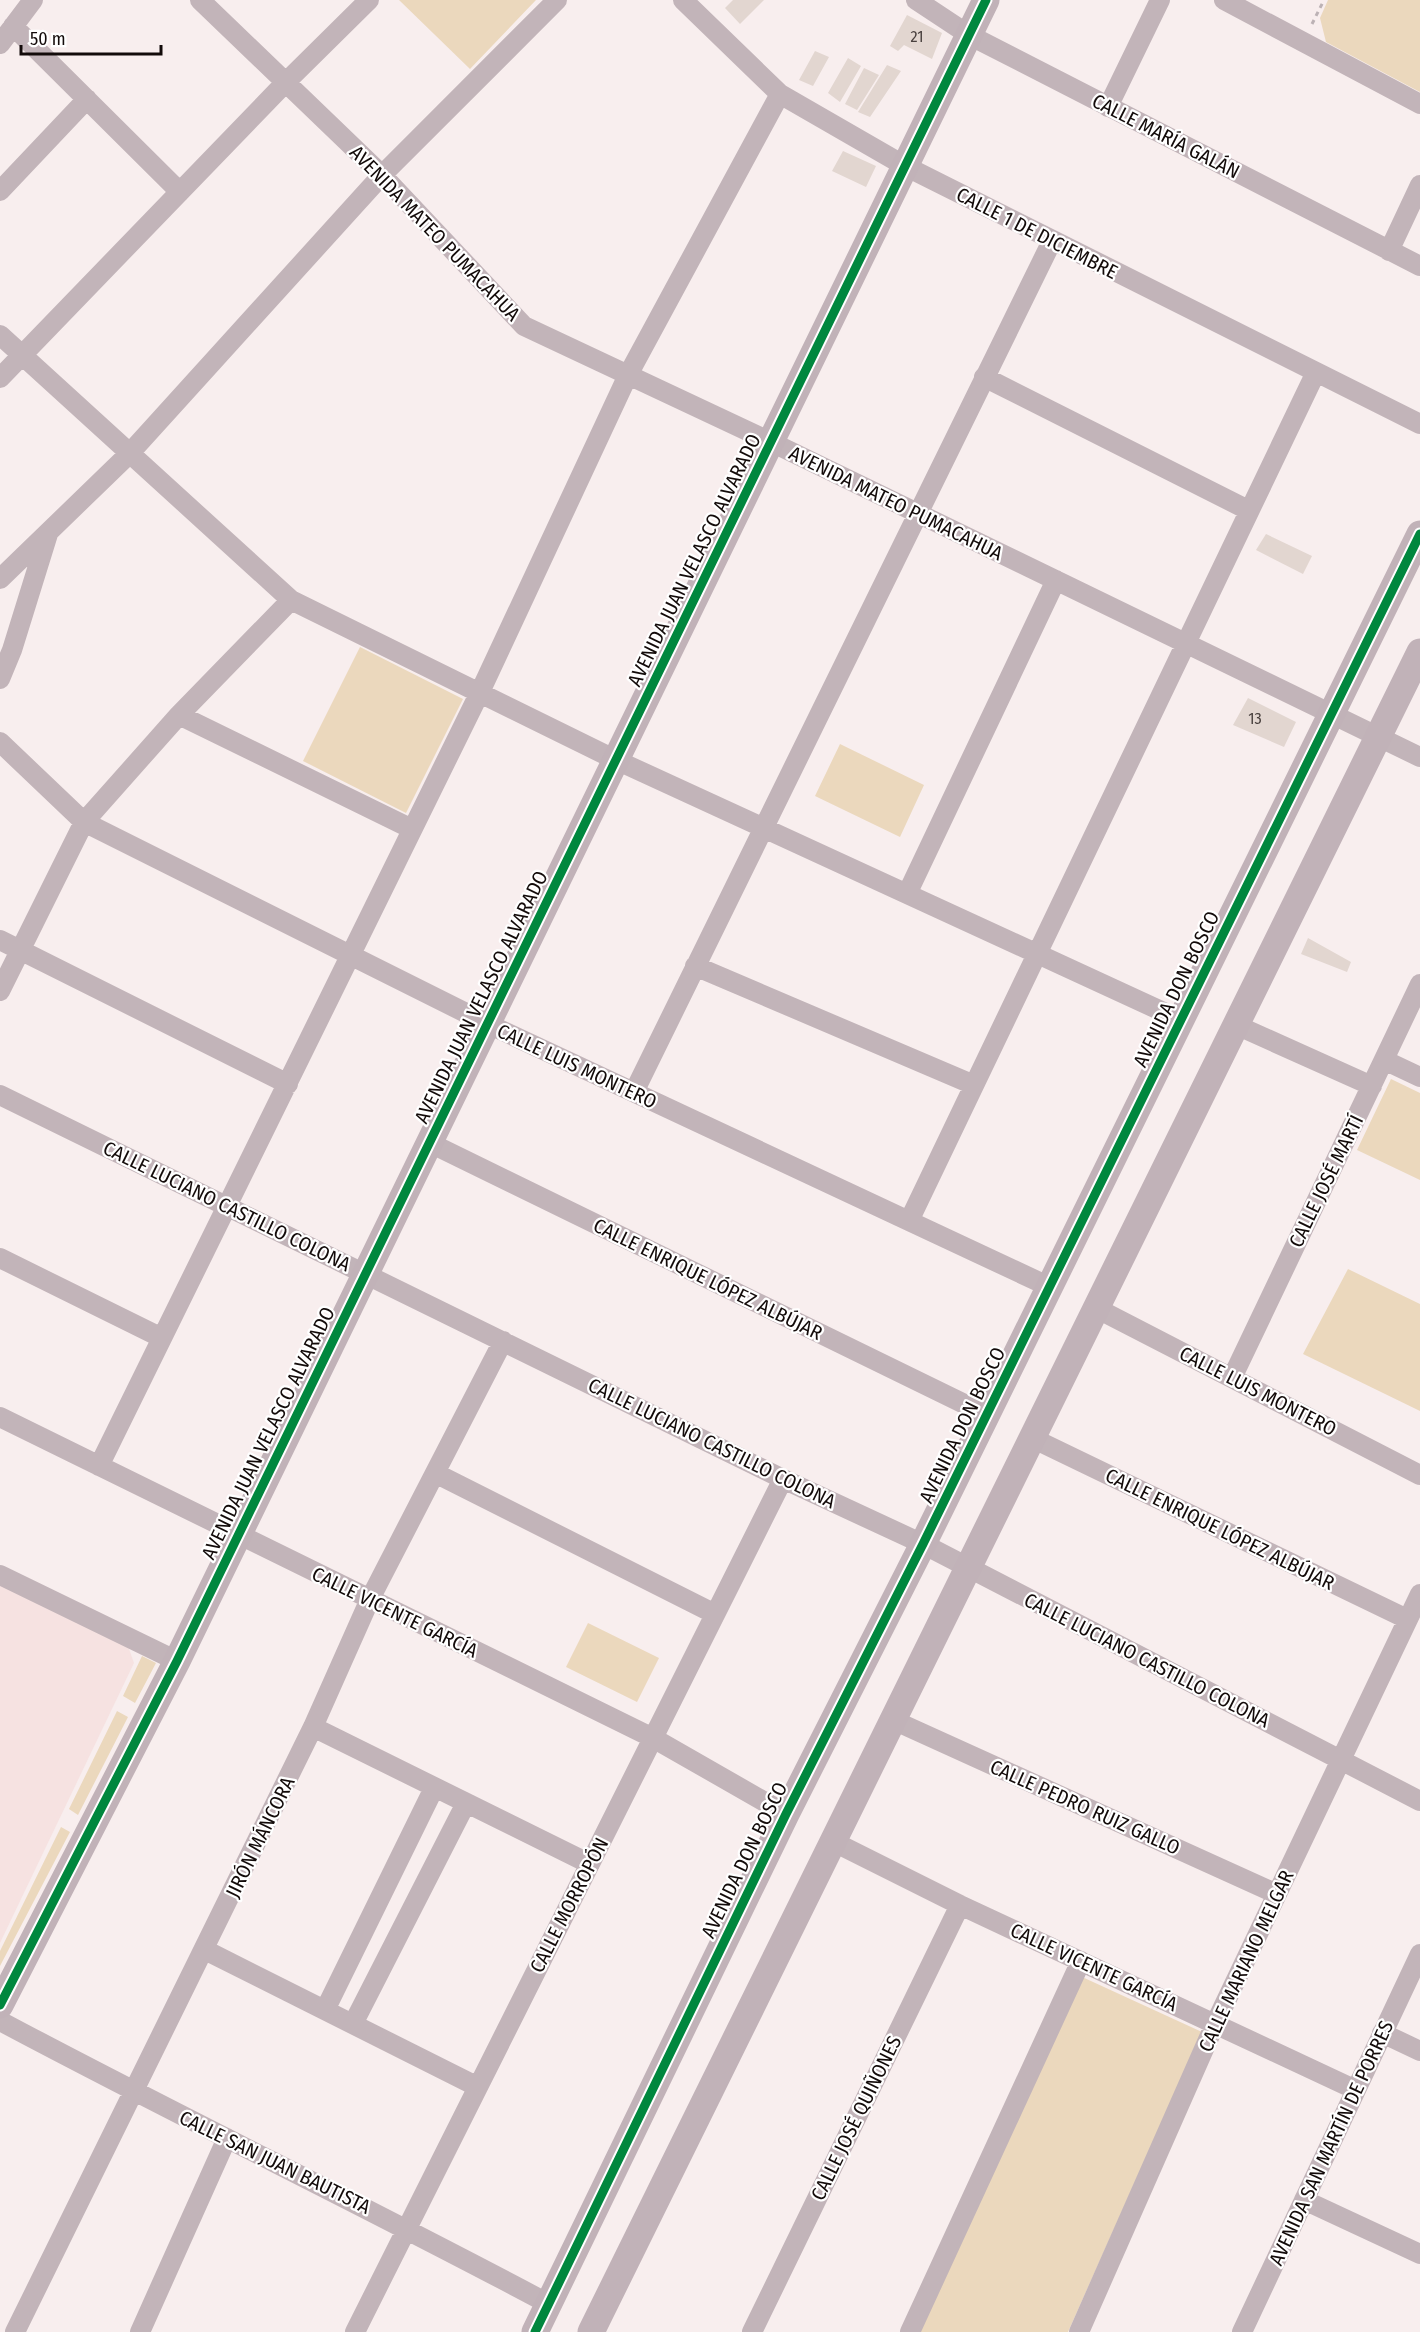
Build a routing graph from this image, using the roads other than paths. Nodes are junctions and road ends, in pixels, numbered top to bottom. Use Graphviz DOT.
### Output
graph roads {
  1 [pos="33,0"];
  2 [pos="201,0"];
  3 [pos="369,0"];
  4 [pos="557,0"];
  5 [pos="683,0"];
  6 [pos="916,0"];
  7 [pos="986,0"];
  8 [pos="1160,0"];
  9 [pos="1224,0"];
  10 [pos="13,26"];
  11 [pos="969,35"];
  12 [pos="0,44"];
  13 [pos="285,83"];
  14 [pos="780,94"];
  15 [pos="87,99"];
  16 [pos="1420,104"];
  17 [pos="1108,106"];
  18 [pos="905,166"];
  19 [pos="382,175"];
  20 [pos="1420,185"];
  21 [pos="0,191"];
  22 [pos="180,192"];
  23 [pos="1052,241"];
  24 [pos="1389,250"];
  25 [pos="1420,266"];
  26 [pos="0,335"];
  27 [pos="22,355"];
  28 [pos="1316,372"];
  29 [pos="628,375"];
  30 [pos="984,377"];
  31 [pos="0,378"];
  32 [pos="1420,424"];
  33 [pos="771,442"];
  34 [pos="129,454"];
  35 [pos="1248,510"];
  36 [pos="916,513"];
  37 [pos="49,532"];
  38 [pos="1420,534"];
  39 [pos="0,579"];
  40 [pos="1056,580"];
  41 [pos="291,600"];
  42 [pos="1184,642"];
  43 [pos="1420,652"];
  44 [pos="0,679"];
  45 [pos="480,692"];
  46 [pos="1332,713"];
  47 [pos="178,715"];
  48 [pos="1378,738"];
  49 [pos="0,742"];
  50 [pos="1420,757"];
  51 [pos="616,760"];
  52 [pos="84,822"];
  53 [pos="763,827"];
  54 [pos="411,829"];
  55 [pos="907,894"];
  56 [pos="0,940"];
  57 [pos="20,951"];
  58 [pos="1036,954"];
  59 [pos="351,955"];
  60 [pos="695,966"];
  61 [pos="1420,984"];
  62 [pos="0,991"];
  63 [pos="1181,1020"];
  64 [pos="488,1024"];
  65 [pos="1236,1026"];
  66 [pos="1384,1060"];
  67 [pos="1420,1077"];
  68 [pos="288,1084"];
  69 [pos="974,1085"];
  70 [pos="1372,1086"];
  71 [pos="634,1092"];
  72 [pos="0,1095"];
  73 [pos="430,1143"];
  74 [pos="227,1206"];
  75 [pos="909,1221"];
  76 [pos="0,1258"];
  77 [pos="366,1274"];
  78 [pos="1050,1287"];
  79 [pos="1096,1308"];
  80 [pos="162,1338"];
  81 [pos="503,1341"];
  82 [pos="1232,1378"];
  83 [pos="987,1415"];
  84 [pos="0,1417"];
  85 [pos="1032,1438"];
  86 [pos="99,1466"];
  87 [pos="435,1473"];
  88 [pos="1420,1475"];
  89 [pos="783,1479"];
  90 [pos="238,1535"];
  91 [pos="923,1544"];
  92 [pos="969,1569"];
  93 [pos="0,1575"];
  94 [pos="1420,1594"];
  95 [pos="370,1599"];
  96 [pos="715,1614"];
  97 [pos="1407,1619"];
  98 [pos="177,1661"];
  99 [pos="893,1720"];
  100 [pos="314,1727"];
  101 [pos="653,1738"];
  102 [pos="1341,1759"];
  103 [pos="434,1788"];
  104 [pos="1420,1800"];
  105 [pos="466,1803"];
  106 [pos="786,1814"];
  107 [pos="834,1842"];
  108 [pos="590,1864"];
  109 [pos="1277,1894"];
  110 [pos="960,1905"];
  111 [pos="205,1950"];
  112 [pos="1420,1954"];
  113 [pos="1081,1961"];
  114 [pos="0,2005"];
  115 [pos="325,2010"];
  116 [pos="0,2021"];
  117 [pos="1215,2024"];
  118 [pos="353,2025"];
  119 [pos="1382,2033"];
  120 [pos="1420,2051"];
  121 [pos="478,2087"];
  122 [pos="1356,2090"];
  123 [pos="134,2093"];
  124 [pos="227,2138"];
  125 [pos="1304,2200"];
  126 [pos="407,2228"];
  127 [pos="1420,2254"];
  128 [pos="549,2304"];
  129 [pos="598,2330"];
  130 [pos="15,2332"];
  131 [pos="140,2332"];
  132 [pos="355,2332"];
  133 [pos="535,2332"];
  134 [pos="752,2332"];
  135 [pos="910,2332"];
  136 [pos="1079,2332"];
  137 [pos="1242,2332"];
  1 -- 10 [label="street"];
  2 -- 13 [label="street, AVENIDA MATEO PUMACAHUA"];
  3 -- 13 [label="street"];
  4 -- 19 [label="street"];
  5 -- 14 [label="street, CALLE 1 DE DICIEMBRE"];
  6 -- 11 [label="street, CALLE MARÍA GALÁN"];
  7 -- 11 [label="street, AVENIDA JUAN VELASCO ALVARADO"];
  8 -- 17 [label="street"];
  9 -- 16 [label="street"];
  10 -- 12 [label="street"];
  10 -- 15 [label="street"];
  11 -- 17 [label="street, CALLE MARÍA GALÁN"];
  11 -- 18 [label="street, AVENIDA JUAN VELASCO ALVARADO"];
  13 -- 19 [label="street, AVENIDA MATEO PUMACAHUA"];
  13 -- 22 [label="street"];
  14 -- 18 [label="street, CALLE 1 DE DICIEMBRE"];
  14 -- 29 [label="street"];
  15 -- 21 [label="street"];
  15 -- 22 [label="street"];
  17 -- 24 [label="street, CALLE MARÍA GALÁN"];
  18 -- 23 [label="street, CALLE 1 DE DICIEMBRE"];
  18 -- 33 [label="street, AVENIDA JUAN VELASCO ALVARADO"];
  19 -- 29 [label="street, AVENIDA MATEO PUMACAHUA"];
  19 -- 34 [label="street"];
  20 -- 24 [label="street"];
  22 -- 27 [label="street"];
  23 -- 28 [label="street, CALLE 1 DE DICIEMBRE"];
  23 -- 30 [label="street"];
  24 -- 25 [label="street, CALLE MARÍA GALÁN"];
  26 -- 27 [label="street"];
  27 -- 31 [label="street"];
  27 -- 34 [label="street"];
  28 -- 32 [label="street, CALLE 1 DE DICIEMBRE"];
  28 -- 35 [label="street"];
  29 -- 33 [label="street, AVENIDA MATEO PUMACAHUA"];
  29 -- 45 [label="street"];
  30 -- 35 [label="street"];
  30 -- 36 [label="street"];
  33 -- 36 [label="street, AVENIDA MATEO PUMACAHUA"];
  33 -- 51 [label="street, AVENIDA JUAN VELASCO ALVARADO"];
  34 -- 37 [label="street"];
  34 -- 41 [label="street"];
  35 -- 42 [label="street"];
  36 -- 40 [label="street, AVENIDA MATEO PUMACAHUA"];
  36 -- 53 [label="street"];
  37 -- 39 [label="street"];
  37 -- 44 [label="street"];
  38 -- 46 [label="street, AVENIDA DON BOSCO"];
  40 -- 42 [label="street, AVENIDA MATEO PUMACAHUA"];
  40 -- 55 [label="street"];
  41 -- 45 [label="street"];
  41 -- 47 [label="street"];
  42 -- 46 [label="street, AVENIDA MATEO PUMACAHUA"];
  42 -- 58 [label="street"];
  43 -- 48 [label="street"];
  45 -- 51 [label="street"];
  45 -- 54 [label="street"];
  46 -- 48 [label="street, AVENIDA MATEO PUMACAHUA"];
  46 -- 63 [label="street, AVENIDA DON BOSCO"];
  47 -- 52 [label="street"];
  47 -- 54 [label="street"];
  48 -- 50 [label="street, AVENIDA MATEO PUMACAHUA"];
  48 -- 65 [label="street"];
  49 -- 52 [label="street, CALLE LUIS MONTERO"];
  51 -- 53 [label="street"];
  51 -- 64 [label="street, AVENIDA JUAN VELASCO ALVARADO"];
  52 -- 57 [label="street"];
  52 -- 59 [label="street, CALLE LUIS MONTERO"];
  53 -- 55 [label="street"];
  53 -- 60 [label="street"];
  54 -- 59 [label="street"];
  55 -- 58 [label="street"];
  56 -- 57 [label="street"];
  57 -- 62 [label="street"];
  57 -- 68 [label="street"];
  58 -- 63 [label="street"];
  58 -- 69 [label="street"];
  59 -- 64 [label="street, CALLE LUIS MONTERO"];
  59 -- 68 [label="street"];
  60 -- 69 [label="street"];
  60 -- 71 [label="street"];
  61 -- 66 [label="street, CALLE JOSÉ MARTÍ"];
  63 -- 78 [label="street, AVENIDA DON BOSCO"];
  64 -- 71 [label="street, CALLE LUIS MONTERO"];
  64 -- 73 [label="street, AVENIDA JUAN VELASCO ALVARADO"];
  65 -- 70 [label="street"];
  65 -- 79 [label="street"];
  66 -- 67 [label="street"];
  66 -- 70 [label="street, CALLE JOSÉ MARTÍ"];
  68 -- 74 [label="street"];
  69 -- 75 [label="street"];
  70 -- 82 [label="street, CALLE JOSÉ MARTÍ"];
  71 -- 75 [label="street, CALLE LUIS MONTERO"];
  72 -- 74 [label="street, CALLE LUCIANO CASTILLO COLONA"];
  73 -- 77 [label="street, AVENIDA JUAN VELASCO ALVARADO"];
  73 -- 83 [label="street, CALLE ENRIQUE LÓPEZ ALBÚJAR"];
  74 -- 77 [label="street, CALLE LUCIANO CASTILLO COLONA"];
  74 -- 80 [label="street"];
  75 -- 78 [label="street, CALLE LUIS MONTERO"];
  76 -- 80 [label="street"];
  77 -- 81 [label="street, CALLE LUCIANO CASTILLO COLONA"];
  77 -- 90 [label="street, AVENIDA JUAN VELASCO ALVARADO"];
  78 -- 83 [label="street, AVENIDA DON BOSCO"];
  79 -- 82 [label="street, CALLE LUIS MONTERO"];
  79 -- 85 [label="street"];
  80 -- 86 [label="street"];
  81 -- 87 [label="street, JIRÓN MÁNCORA"];
  81 -- 89 [label="street, CALLE LUCIANO CASTILLO COLONA"];
  82 -- 88 [label="street, CALLE LUIS MONTERO"];
  83 -- 91 [label="street, AVENIDA DON BOSCO"];
  84 -- 86 [label="street, CALLE VICENTE GARCÍA"];
  85 -- 92 [label="street"];
  85 -- 97 [label="street, CALLE ENRIQUE LÓPEZ ALBÚJAR"];
  86 -- 90 [label="street, CALLE VICENTE GARCÍA"];
  87 -- 95 [label="street, JIRÓN MÁNCORA"];
  87 -- 96 [label="street"];
  89 -- 91 [label="street, CALLE LUCIANO CASTILLO COLONA"];
  89 -- 96 [label="street, CALLE MORROPÓN"];
  90 -- 95 [label="street, CALLE VICENTE GARCÍA"];
  90 -- 98 [label="street, AVENIDA JUAN VELASCO ALVARADO"];
  91 -- 92 [label="street, CALLE LUCIANO CASTILLO COLONA"];
  91 -- 106 [label="street, AVENIDA DON BOSCO"];
  92 -- 99 [label="street"];
  92 -- 102 [label="street, CALLE LUCIANO CASTILLO COLONA"];
  93 -- 98 [label="street"];
  94 -- 97 [label="street, CALLE MARIANO MELGAR"];
  95 -- 100 [label="street, JIRÓN MÁNCORA"];
  95 -- 101 [label="street, CALLE VICENTE GARCÍA"];
  96 -- 101 [label="street, CALLE MORROPÓN"];
  97 -- 102 [label="street, CALLE MARIANO MELGAR"];
  98 -- 114 [label="street, AVENIDA JUAN VELASCO ALVARADO"];
  99 -- 107 [label="street"];
  99 -- 109 [label="street, CALLE PEDRO RUIZ GALLO"];
  100 -- 103 [label="street"];
  100 -- 111 [label="street, JIRÓN MÁNCORA"];
  101 -- 106 [label="street, CALLE VICENTE GARCÍA"];
  101 -- 108 [label="street, CALLE MORROPÓN"];
  102 -- 104 [label="street, CALLE LUCIANO CASTILLO COLONA"];
  102 -- 109 [label="street, CALLE MARIANO MELGAR"];
  103 -- 105 [label="street"];
  103 -- 115 [label="street"];
  105 -- 108 [label="street"];
  105 -- 118 [label="street"];
  106 -- 128 [label="street, AVENIDA DON BOSCO"];
  107 -- 110 [label="street, CALLE VICENTE GARCÍA"];
  107 -- 129 [label="street"];
  108 -- 121 [label="street, CALLE MORROPÓN"];
  109 -- 117 [label="street, CALLE MARIANO MELGAR"];
  110 -- 113 [label="street, CALLE VICENTE GARCÍA"];
  110 -- 134 [label="street, CALLE JOSÉ QUIÑONES"];
  111 -- 115 [label="street"];
  111 -- 123 [label="street, JIRÓN MÁNCORA"];
  112 -- 119 [label="street, AVENIDA SAN MARTÍN DE PORRES"];
  113 -- 117 [label="street, CALLE VICENTE GARCÍA"];
  113 -- 135 [label="street"];
  115 -- 118 [label="street"];
  116 -- 123 [label="street, CALLE SAN JUAN BAUTISTA"];
  117 -- 122 [label="street, CALLE VICENTE GARCÍA"];
  117 -- 136 [label="street, CALLE MARIANO MELGAR"];
  118 -- 121 [label="street"];
  119 -- 120 [label="street"];
  119 -- 122 [label="street, AVENIDA SAN MARTÍN DE PORRES"];
  121 -- 126 [label="street, CALLE MORROPÓN"];
  122 -- 125 [label="street, AVENIDA SAN MARTÍN DE PORRES"];
  123 -- 124 [label="street, CALLE SAN JUAN BAUTISTA"];
  123 -- 130 [label="street, JIRÓN MÁNCORA"];
  124 -- 126 [label="street, CALLE SAN JUAN BAUTISTA"];
  124 -- 131 [label="street"];
  125 -- 127 [label="street"];
  125 -- 137 [label="street, AVENIDA SAN MARTÍN DE PORRES"];
  126 -- 128 [label="street, CALLE SAN JUAN BAUTISTA"];
  126 -- 132 [label="street, CALLE MORROPÓN"];
  128 -- 133 [label="street, AVENIDA DON BOSCO"];
}
